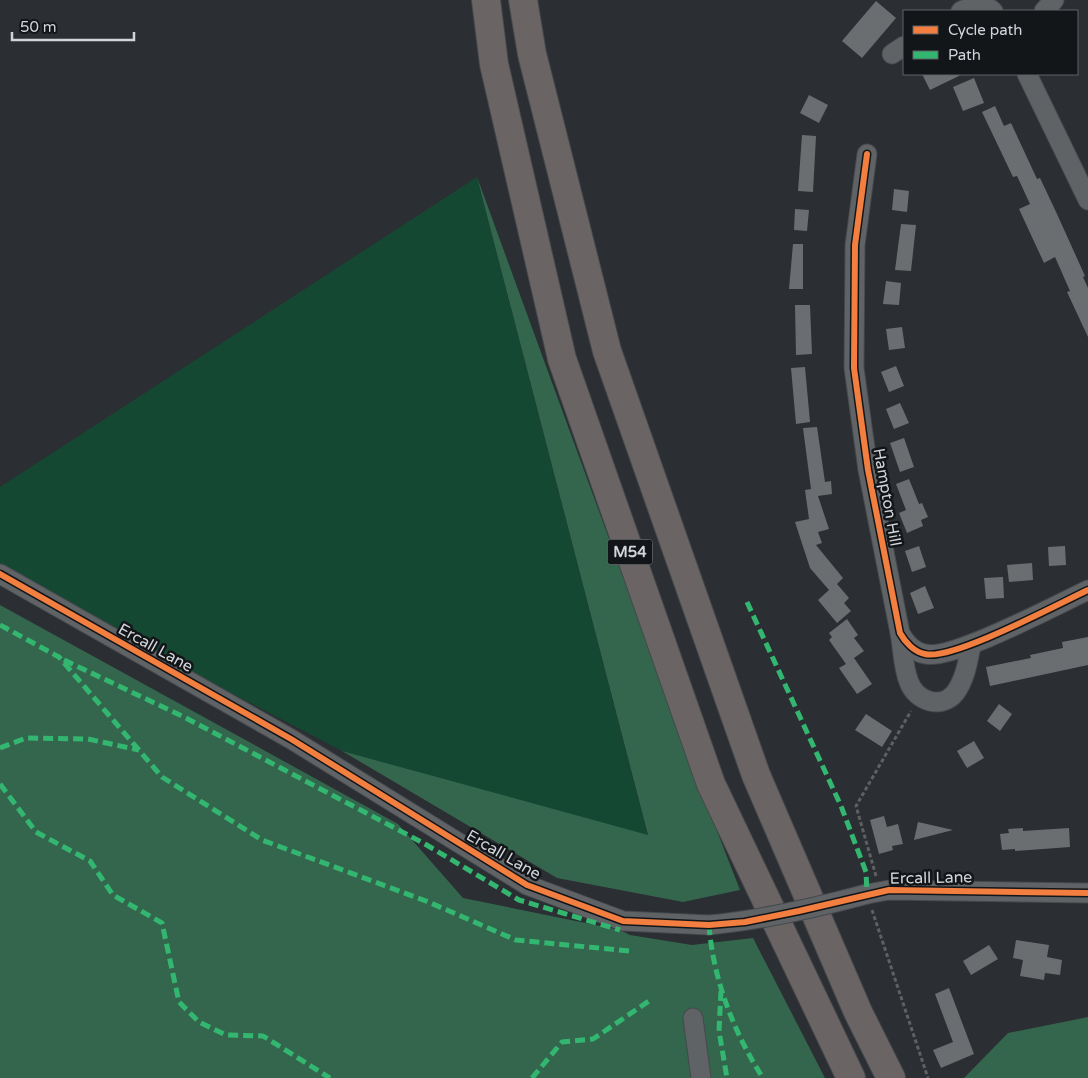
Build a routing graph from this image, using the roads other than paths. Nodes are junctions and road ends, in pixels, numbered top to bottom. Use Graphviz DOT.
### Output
graph roads {
  1 [pos="486,0"];
  2 [pos="523,0"];
  3 [pos="1054,0"];
  4 [pos="989,6"];
  5 [pos="964,10"];
  6 [pos="1045,10"];
  7 [pos="1027,75"];
  8 [pos="867,154"];
  9 [pos="1088,200"];
  10 [pos="0,574"];
  11 [pos="1088,590"];
  12 [pos="900,633"];
  13 [pos="971,646"];
  14 [pos="1088,893"];
  15 [pos="694,1018"];
  16 [pos="700,1078"];
  17 [pos="851,1078"];
  18 [pos="890,1078"];
  1 -- 17 [label="highway, M54"];
  2 -- 18 [label="highway, M54"];
  3 -- 6 [label="street"];
  4 -- 5 [label="street"];
  7 -- 9 [label="street"];
  8 -- 12 [label="street, Hampton Hill"];
  10 -- 14 [label="street, Ercall Lane, bridge"];
  11 -- 13 [label="street, Hampton Hill"];
  12 -- 13 [label="street, Hampton Hill"];
  12 -- 13 [label="street, Hampton Hill"];
  15 -- 16 [label="street"];
}
